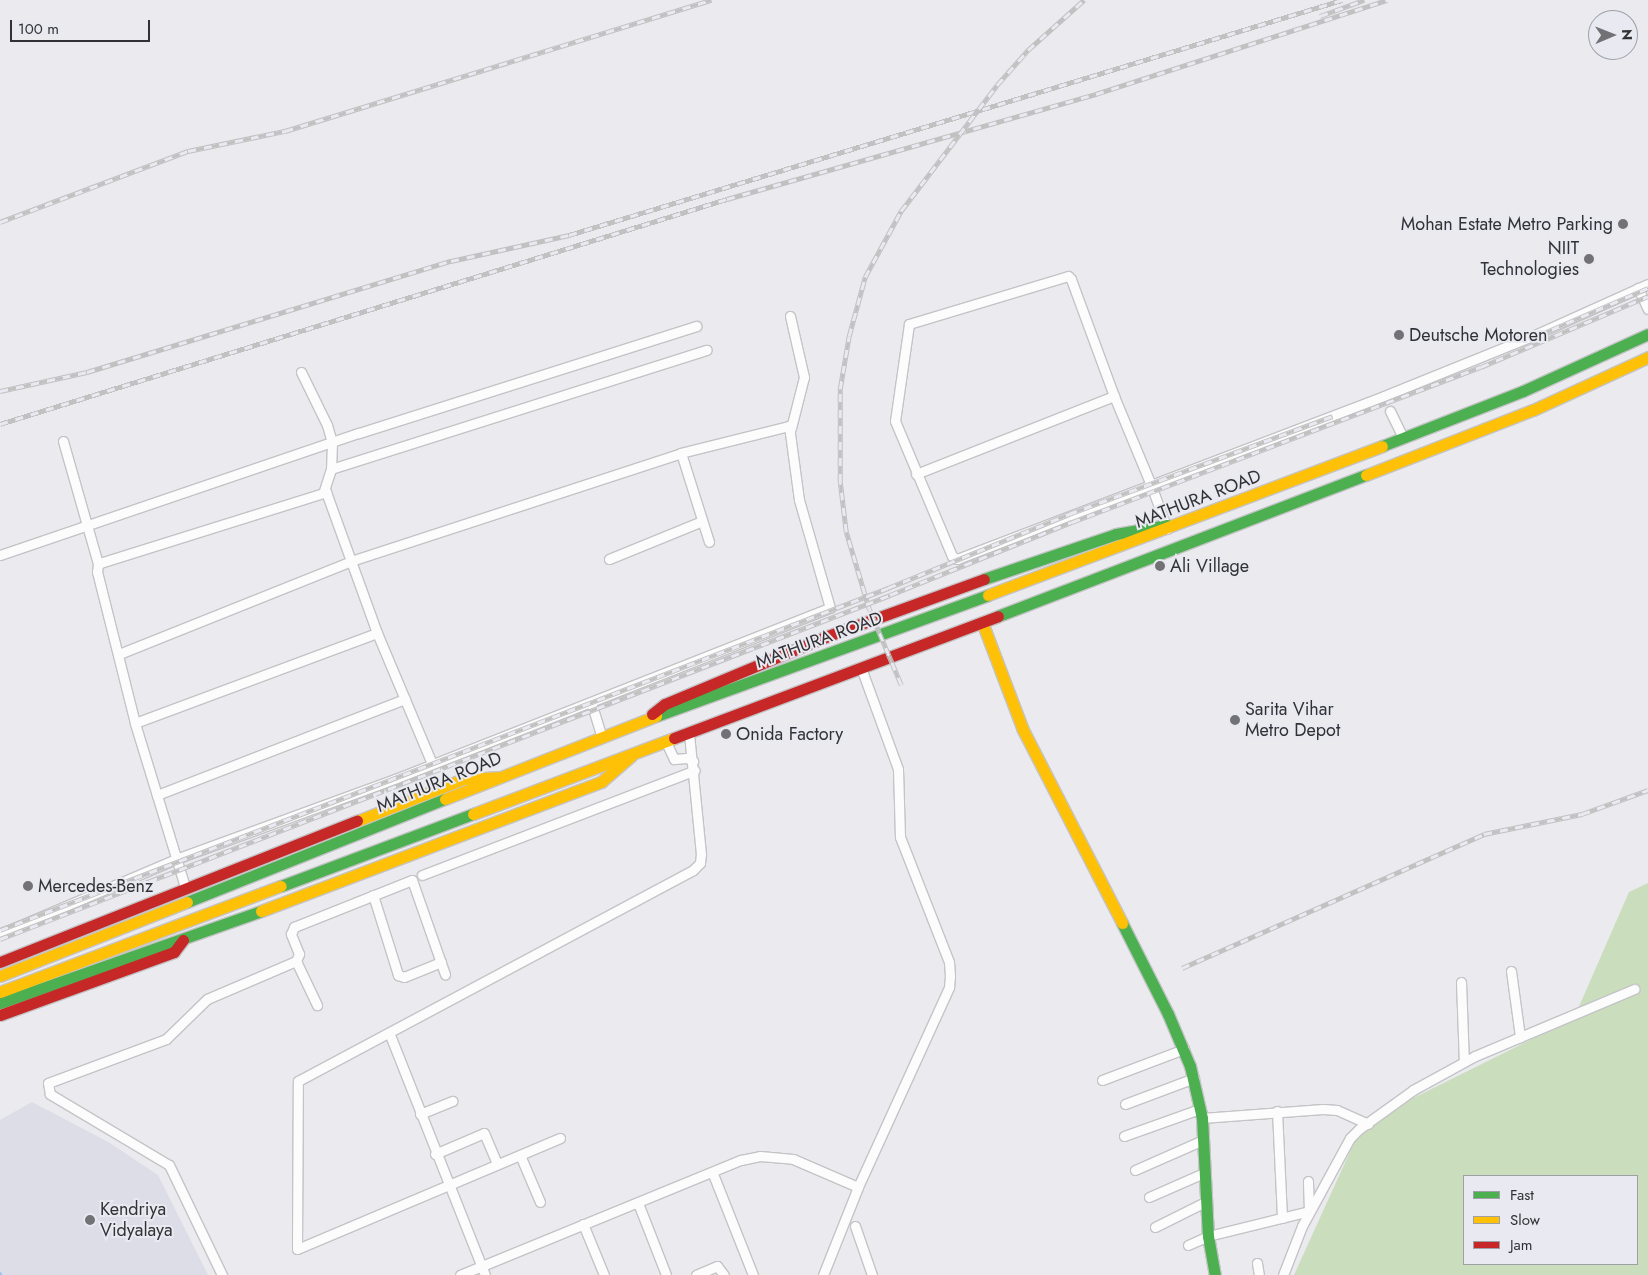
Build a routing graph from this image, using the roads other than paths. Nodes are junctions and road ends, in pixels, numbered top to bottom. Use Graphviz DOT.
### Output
graph roads {
  1 [pos="1648,284"];
  2 [pos="1638,288"];
  3 [pos="1648,309"];
  4 [pos="790,316"];
  5 [pos="696,326"];
  6 [pos="1648,334"];
  7 [pos="707,350"];
  8 [pos="1648,357"];
  9 [pos="301,372"];
  10 [pos="1114,396"];
  11 [pos="1390,411"];
  12 [pos="791,428"];
  13 [pos="1403,438"];
  14 [pos="63,441"];
  15 [pos="332,442"];
  16 [pos="681,453"];
  17 [pos="331,469"];
  18 [pos="916,474"];
  19 [pos="1151,485"];
  20 [pos="324,491"];
  21 [pos="702,521"];
  22 [pos="89,526"];
  23 [pos="1166,527"];
  24 [pos="709,542"];
  25 [pos="0,555"];
  26 [pos="609,559"];
  27 [pos="350,561"];
  28 [pos="98,564"];
  29 [pos="982,622"];
  30 [pos="377,633"];
  31 [pos="119,654"];
  32 [pos="861,668"];
  33 [pos="405,699"];
  34 [pos="591,702"];
  35 [pos="640,722"];
  36 [pos="136,723"];
  37 [pos="690,733"];
  38 [pos="602,737"];
  39 [pos="666,742"];
  40 [pos="633,754"];
  41 [pos="432,764"];
  42 [pos="694,765"];
  43 [pos="498,777"];
  44 [pos="157,795"];
  45 [pos="176,859"];
  46 [pos="422,875"];
  47 [pos="185,887"];
  48 [pos="373,895"];
  49 [pos="0,934"];
  50 [pos="184,940"];
  51 [pos="296,961"];
  52 [pos="0,962"];
  53 [pos="440,962"];
  54 [pos="1511,970"];
  55 [pos="445,974"];
  56 [pos="0,976"];
  57 [pos="1461,982"];
  58 [pos="1634,989"];
  59 [pos="0,992"];
  60 [pos="0,1003"];
  61 [pos="317,1005"];
  62 [pos="0,1015"];
  63 [pos="390,1035"];
  64 [pos="1520,1037"];
  65 [pos="1184,1049"];
  66 [pos="1464,1062"];
  67 [pos="1194,1078"];
  68 [pos="1102,1080"];
  69 [pos="453,1102"];
  70 [pos="1125,1104"];
  71 [pos="1277,1111"];
  72 [pos="420,1114"];
  73 [pos="1201,1114"];
  74 [pos="1368,1124"];
  75 [pos="1124,1136"];
  76 [pos="560,1138"];
  77 [pos="1203,1140"];
  78 [pos="436,1154"];
  79 [pos="520,1155"];
  80 [pos="498,1164"];
  81 [pos="1135,1170"];
  82 [pos="1204,1173"];
  83 [pos="713,1174"];
  84 [pos="1308,1181"];
  85 [pos="448,1185"];
  86 [pos="858,1187"];
  87 [pos="1149,1196"];
  88 [pos="540,1202"];
  89 [pos="1205,1202"];
  90 [pos="638,1203"];
  91 [pos="1309,1212"];
  92 [pos="1282,1218"];
  93 [pos="583,1224"];
  94 [pos="855,1226"];
  95 [pos="1155,1227"];
  96 [pos="1208,1236"];
  97 [pos="1188,1245"];
  98 [pos="1257,1263"];
  99 [pos="484,1270"];
  100 [pos="222,1275"];
  101 [pos="460,1275"];
  102 [pos="604,1275"];
  103 [pos="666,1275"];
  104 [pos="696,1275"];
  105 [pos="724,1275"];
  106 [pos="753,1275"];
  107 [pos="823,1275"];
  108 [pos="872,1275"];
  109 [pos="1215,1275"];
  110 [pos="1259,1275"];
  111 [pos="1283,1275"];
  1 -- 2 [label="street"];
  2 -- 3 [label="street"];
  2 -- 19 [label="street"];
  4 -- 12 [label="street"];
  5 -- 15 [label="street"];
  6 -- 13 [label="main road, MATHURA ROAD"];
  7 -- 17 [label="street"];
  8 -- 29 [label="main road"];
  9 -- 15 [label="street"];
  10 -- 18 [label="street"];
  10 -- 18 [label="street"];
  10 -- 19 [label="street"];
  11 -- 13 [label="street"];
  12 -- 16 [label="street"];
  12 -- 34 [label="street"];
  13 -- 23 [label="main road, MATHURA ROAD"];
  14 -- 22 [label="street"];
  15 -- 17 [label="street"];
  15 -- 22 [label="street"];
  16 -- 21 [label="street"];
  16 -- 27 [label="street"];
  17 -- 20 [label="street"];
  18 -- 19 [label="street"];
  19 -- 23 [label="street"];
  20 -- 27 [label="street"];
  20 -- 28 [label="street"];
  21 -- 24 [label="street"];
  21 -- 26 [label="street"];
  22 -- 25 [label="street"];
  22 -- 28 [label="street"];
  23 -- 35 [label="main road, MATHURA ROAD"];
  23 -- 35 [label="main road"];
  27 -- 30 [label="street"];
  27 -- 31 [label="street"];
  28 -- 31 [label="street"];
  29 -- 32 [label="main road"];
  29 -- 65 [label="main road"];
  30 -- 33 [label="street"];
  30 -- 36 [label="street"];
  31 -- 36 [label="street"];
  32 -- 37 [label="main road"];
  32 -- 86 [label="street"];
  33 -- 41 [label="street"];
  33 -- 44 [label="street"];
  34 -- 38 [label="street"];
  34 -- 41 [label="street"];
  35 -- 38 [label="main road, MATHURA ROAD"];
  36 -- 44 [label="street"];
  37 -- 39 [label="main road"];
  37 -- 42 [label="street"];
  38 -- 43 [label="main road, MATHURA ROAD"];
  39 -- 40 [label="main road"];
  39 -- 42 [label="street"];
  40 -- 50 [label="main road"];
  40 -- 59 [label="main road"];
  41 -- 45 [label="street"];
  42 -- 46 [label="street"];
  42 -- 63 [label="street"];
  43 -- 47 [label="main road, MATHURA ROAD"];
  43 -- 56 [label="main road, MATHURA ROAD"];
  44 -- 45 [label="street"];
  45 -- 47 [label="street"];
  45 -- 49 [label="street"];
  47 -- 52 [label="main road, MATHURA ROAD"];
  48 -- 51 [label="street"];
  48 -- 53 [label="street"];
  48 -- 53 [label="street"];
  50 -- 60 [label="main road"];
  50 -- 62 [label="main road"];
  51 -- 61 [label="street"];
  51 -- 100 [label="street"];
  53 -- 55 [label="street"];
  54 -- 64 [label="street"];
  57 -- 66 [label="street"];
  58 -- 64 [label="street"];
  63 -- 72 [label="street"];
  63 -- 85 [label="street"];
  64 -- 66 [label="street"];
  65 -- 67 [label="main road"];
  65 -- 68 [label="street"];
  66 -- 74 [label="street"];
  67 -- 70 [label="street"];
  67 -- 73 [label="main road"];
  69 -- 72 [label="street"];
  71 -- 73 [label="street"];
  71 -- 74 [label="street"];
  71 -- 92 [label="street"];
  72 -- 78 [label="street"];
  73 -- 75 [label="street"];
  73 -- 77 [label="main road"];
  74 -- 91 [label="street"];
  76 -- 79 [label="street"];
  77 -- 81 [label="street"];
  77 -- 82 [label="main road"];
  78 -- 80 [label="street"];
  78 -- 85 [label="street"];
  79 -- 80 [label="street"];
  79 -- 88 [label="street"];
  80 -- 85 [label="street"];
  82 -- 87 [label="street"];
  82 -- 89 [label="main road"];
  83 -- 86 [label="street"];
  83 -- 90 [label="street"];
  83 -- 106 [label="street"];
  84 -- 91 [label="street"];
  85 -- 99 [label="street"];
  86 -- 107 [label="street"];
  89 -- 95 [label="street"];
  89 -- 96 [label="main road"];
  90 -- 93 [label="street"];
  90 -- 103 [label="street"];
  91 -- 92 [label="street"];
  91 -- 111 [label="street"];
  92 -- 96 [label="street"];
  93 -- 99 [label="street"];
  93 -- 102 [label="street"];
  94 -- 108 [label="street"];
  96 -- 97 [label="street"];
  96 -- 109 [label="main road"];
  98 -- 110 [label="street"];
  99 -- 101 [label="street"];
  104 -- 105 [label="street"];
}
